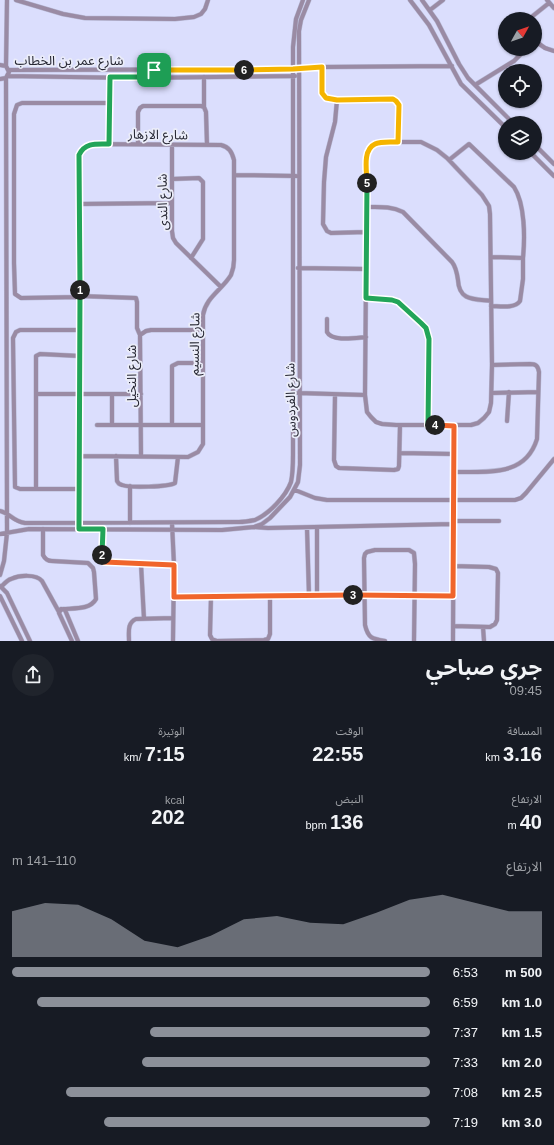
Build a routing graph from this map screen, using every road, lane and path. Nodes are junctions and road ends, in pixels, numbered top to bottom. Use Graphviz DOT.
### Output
graph roads {
  1 [pos="7,0"];
  2 [pos="16,0"];
  3 [pos="208,0"];
  4 [pos="303,0"];
  5 [pos="309,0"];
  6 [pos="410,0"];
  7 [pos="422,0"];
  8 [pos="443,0"];
  9 [pos="547,1"];
  10 [pos="554,8"];
  11 [pos="430,10"];
  12 [pos="536,12"];
  13 [pos="542,45"];
  14 [pos="554,51"];
  15 [pos="519,56"];
  16 [pos="0,65"];
  17 [pos="452,66"];
  18 [pos="322,67"];
  19 [pos="7,68"];
  20 [pos="293,69"];
  21 [pos="298,69"];
  22 [pos="154,70"];
  23 [pos="293,76"];
  24 [pos="299,76"];
  25 [pos="7,77"];
  26 [pos="110,77"];
  27 [pos="154,77"];
  28 [pos="204,77"];
  29 [pos="0,79"];
  30 [pos="475,85"];
  31 [pos="337,100"];
  32 [pos="110,103"];
  33 [pos="204,107"];
  34 [pos="6,114"];
  35 [pos="14,114"];
  36 [pos="506,116"];
  37 [pos="498,120"];
  38 [pos="293,141"];
  39 [pos="299,141"];
  40 [pos="398,142"];
  41 [pos="109,144"];
  42 [pos="138,144"];
  43 [pos="172,145"];
  44 [pos="207,145"];
  45 [pos="542,152"];
  46 [pos="449,160"];
  47 [pos="538,160"];
  48 [pos="554,164"];
  49 [pos="234,175"];
  50 [pos="293,176"];
  51 [pos="299,176"];
  52 [pos="554,176"];
  53 [pos="172,179"];
  54 [pos="171,203"];
  55 [pos="79,204"];
  56 [pos="367,207"];
  57 [pos="366,232"];
  58 [pos="491,257"];
  59 [pos="191,258"];
  60 [pos="523,258"];
  61 [pos="6,262"];
  62 [pos="14,263"];
  63 [pos="294,268"];
  64 [pos="299,268"];
  65 [pos="366,269"];
  66 [pos="221,287"];
  67 [pos="80,297"];
  68 [pos="366,298"];
  69 [pos="490,301"];
  70 [pos="491,306"];
  71 [pos="327,319"];
  72 [pos="81,330"];
  73 [pos="203,330"];
  74 [pos="140,335"];
  75 [pos="366,338"];
  76 [pos="6,349"];
  77 [pos="14,349"];
  78 [pos="80,356"];
  79 [pos="203,363"];
  80 [pos="492,365"];
  81 [pos="492,392"];
  82 [pos="509,392"];
  83 [pos="538,392"];
  84 [pos="80,393"];
  85 [pos="294,393"];
  86 [pos="300,393"];
  87 [pos="36,394"];
  88 [pos="112,394"];
  89 [pos="141,394"];
  90 [pos="336,394"];
  91 [pos="365,395"];
  92 [pos="507,421"];
  93 [pos="172,424"];
  94 [pos="203,424"];
  95 [pos="97,425"];
  96 [pos="112,425"];
  97 [pos="141,425"];
  98 [pos="400,425"];
  99 [pos="428,425"];
  100 [pos="454,426"];
  101 [pos="14,439"];
  102 [pos="7,445"];
  103 [pos="400,453"];
  104 [pos="454,454"];
  105 [pos="80,456"];
  106 [pos="116,456"];
  107 [pos="141,456"];
  108 [pos="178,457"];
  109 [pos="554,459"];
  110 [pos="453,472"];
  111 [pos="130,486"];
  112 [pos="36,489"];
  113 [pos="79,489"];
  114 [pos="295,490"];
  115 [pos="453,500"];
  116 [pos="0,511"];
  117 [pos="7,514"];
  118 [pos="499,521"];
  119 [pos="453,522"];
  120 [pos="79,523"];
  121 [pos="130,523"];
  122 [pos="172,523"];
  123 [pos="254,527"];
  124 [pos="317,527"];
  125 [pos="307,528"];
  126 [pos="43,529"];
  127 [pos="79,529"];
  128 [pos="103,529"];
  129 [pos="173,530"];
  130 [pos="0,534"];
  131 [pos="7,534"];
  132 [pos="141,564"];
  133 [pos="174,565"];
  134 [pos="453,566"];
  135 [pos="0,575"];
  136 [pos="0,586"];
  137 [pos="317,595"];
  138 [pos="364,595"];
  139 [pos="0,596"];
  140 [pos="211,596"];
  141 [pos="309,596"];
  142 [pos="414,596"];
  143 [pos="453,596"];
  144 [pos="174,597"];
  145 [pos="270,597"];
  146 [pos="61,610"];
  147 [pos="173,618"];
  148 [pos="144,619"];
  149 [pos="453,626"];
  150 [pos="484,627"];
  151 [pos="22,641"];
  152 [pos="30,641"];
  153 [pos="72,641"];
  154 [pos="78,641"];
  155 [pos="129,641"];
  156 [pos="173,641"];
  157 [pos="385,641"];
  158 [pos="414,641"];
  159 [pos="453,641"];
  160 [pos="484,641"];
  1 -- 19 [label="street"];
  2 -- 3 [label="street"];
  4 -- 20 [label="street, شارع الفردوس"];
  5 -- 21 [label="street, شارع الفردوس"];
  6 -- 17 [label="street"];
  7 -- 11 [label="street"];
  8 -- 11 [label="street"];
  9 -- 10 [label="street"];
  9 -- 12 [label="street"];
  11 -- 30 [label="street"];
  13 -- 14 [label="street"];
  15 -- 30 [label="street"];
  16 -- 19 [label="street, شارع عمر بن الخطاب"];
  17 -- 18 [label="street, شارع عمر بن الخطاب"];
  17 -- 37 [label="street"];
  18 -- 21 [label="street, شارع عمر بن الخطاب"];
  18 -- 31 [label="street"];
  19 -- 22 [label="street, شارع عمر بن الخطاب"];
  19 -- 25 [label="street"];
  20 -- 21 [label="street, شارع عمر بن الخطاب"];
  20 -- 22 [label="street, شارع عمر بن الخطاب"];
  20 -- 23 [label="street, شارع الفردوس"];
  21 -- 24 [label="street, شارع الفردوس"];
  22 -- 27 [label="street"];
  23 -- 24 [label="street, شارع عمر بن الخطاب"];
  23 -- 28 [label="street, شارع عمر بن الخطاب"];
  23 -- 38 [label="street, شارع الفردوس"];
  24 -- 39 [label="street, شارع الفردوس"];
  25 -- 26 [label="street, شارع عمر بن الخطاب"];
  25 -- 29 [label="street, شارع عمر بن الخطاب"];
  25 -- 34 [label="street"];
  26 -- 27 [label="street, شارع عمر بن الخطاب"];
  26 -- 32 [label="street"];
  27 -- 28 [label="street, شارع عمر بن الخطاب"];
  28 -- 33 [label="street"];
  30 -- 36 [label="street"];
  31 -- 40 [label="street"];
  31 -- 57 [label="street"];
  32 -- 35 [label="street"];
  32 -- 41 [label="street"];
  33 -- 42 [label="street"];
  33 -- 44 [label="street"];
  34 -- 35 [label="street"];
  34 -- 61 [label="street"];
  35 -- 62 [label="street"];
  38 -- 39 [label="street"];
  38 -- 50 [label="street, شارع الفردوس"];
  39 -- 51 [label="street, شارع الفردوس"];
  40 -- 46 [label="street"];
  40 -- 56 [label="street"];
  41 -- 42 [label="street, شارع الازهار"];
  41 -- 55 [label="street, شارع الازهار"];
  42 -- 43 [label="street, شارع الازهار"];
  43 -- 44 [label="street, شارع الازهار"];
  43 -- 53 [label="street, شارع الندى"];
  44 -- 49 [label="street, شارع النسيم"];
  45 -- 48 [label="street"];
  46 -- 58 [label="street"];
  46 -- 60 [label="street"];
  47 -- 52 [label="street"];
  49 -- 50 [label="street"];
  49 -- 66 [label="street, شارع النسيم"];
  50 -- 51 [label="street"];
  50 -- 63 [label="street, شارع الفردوس"];
  51 -- 64 [label="street, شارع الفردوس"];
  53 -- 54 [label="street, شارع الندى"];
  53 -- 59 [label="street"];
  54 -- 55 [label="street"];
  54 -- 59 [label="street, شارع الندى"];
  55 -- 67 [label="street, شارع الازهار"];
  56 -- 57 [label="street"];
  56 -- 69 [label="street"];
  57 -- 65 [label="street"];
  58 -- 60 [label="street"];
  58 -- 69 [label="street"];
  59 -- 66 [label="street, شارع الندى"];
  60 -- 70 [label="street"];
  61 -- 62 [label="street"];
  61 -- 76 [label="street"];
  62 -- 67 [label="street"];
  63 -- 64 [label="street"];
  63 -- 85 [label="street, شارع الفردوس"];
  64 -- 65 [label="street"];
  64 -- 86 [label="street, شارع الفردوس"];
  65 -- 68 [label="street"];
  66 -- 73 [label="street, شارع النسيم"];
  67 -- 72 [label="street, شارع الازهار"];
  67 -- 74 [label="street"];
  68 -- 75 [label="street"];
  68 -- 99 [label="street"];
  69 -- 70 [label="street"];
  70 -- 80 [label="street"];
  71 -- 75 [label="street"];
  72 -- 77 [label="street"];
  72 -- 78 [label="street, شارع الازهار"];
  73 -- 74 [label="street, شارع النخيل"];
  73 -- 79 [label="street, شارع النسيم"];
  74 -- 89 [label="street, شارع النخيل"];
  75 -- 91 [label="street"];
  76 -- 77 [label="street"];
  76 -- 102 [label="street"];
  77 -- 101 [label="street"];
  78 -- 84 [label="street, شارع الازهار"];
  78 -- 87 [label="street"];
  79 -- 93 [label="street"];
  79 -- 94 [label="street, شارع النسيم"];
  80 -- 81 [label="street"];
  80 -- 83 [label="street"];
  81 -- 82 [label="street"];
  81 -- 100 [label="street"];
  82 -- 83 [label="street"];
  82 -- 92 [label="street"];
  83 -- 110 [label="street"];
  84 -- 87 [label="street"];
  84 -- 88 [label="street"];
  84 -- 105 [label="street, شارع الازهار"];
  85 -- 86 [label="street"];
  85 -- 122 [label="street, شارع الفردوس"];
  86 -- 90 [label="street"];
  86 -- 114 [label="street, شارع الفردوس"];
  87 -- 112 [label="street"];
  88 -- 89 [label="street"];
  88 -- 96 [label="street"];
  89 -- 97 [label="street, شارع النخيل"];
  90 -- 91 [label="street"];
  90 -- 103 [label="street"];
  91 -- 98 [label="street"];
  93 -- 94 [label="street"];
  93 -- 97 [label="street"];
  94 -- 108 [label="street, شارع النسيم"];
  95 -- 96 [label="street"];
  96 -- 97 [label="street"];
  97 -- 107 [label="street, شارع النخيل"];
  98 -- 99 [label="street"];
  98 -- 103 [label="street"];
  99 -- 100 [label="street"];
  100 -- 104 [label="street"];
  101 -- 102 [label="street"];
  101 -- 112 [label="street"];
  102 -- 117 [label="street"];
  103 -- 104 [label="street"];
  104 -- 110 [label="street"];
  105 -- 106 [label="street, شارع النسيم"];
  105 -- 113 [label="street, شارع الازهار"];
  106 -- 107 [label="street, شارع النسيم"];
  106 -- 111 [label="street"];
  107 -- 108 [label="street, شارع النسيم"];
  108 -- 111 [label="street"];
  109 -- 115 [label="street"];
  110 -- 115 [label="street"];
  111 -- 121 [label="street"];
  112 -- 113 [label="street"];
  113 -- 120 [label="street, شارع الازهار"];
  114 -- 115 [label="street"];
  114 -- 123 [label="street, شارع الفردوس"];
  115 -- 119 [label="street"];
  116 -- 117 [label="street, شارع الفردوس"];
  117 -- 120 [label="street, شارع الفردوس"];
  117 -- 131 [label="street"];
  118 -- 119 [label="street"];
  119 -- 124 [label="street"];
  119 -- 134 [label="street"];
  120 -- 121 [label="street, شارع الفردوس"];
  120 -- 127 [label="street, شارع الازهار"];
  121 -- 122 [label="street, شارع الفردوس"];
  122 -- 129 [label="street"];
  123 -- 125 [label="street"];
  123 -- 129 [label="street, شارع الفردوس"];
  124 -- 125 [label="street"];
  124 -- 137 [label="street"];
  125 -- 141 [label="street"];
  126 -- 127 [label="street, شارع الفردوس"];
  126 -- 131 [label="street, شارع الفردوس"];
  126 -- 146 [label="street"];
  127 -- 128 [label="street, شارع الفردوس"];
  128 -- 129 [label="street, شارع الفردوس"];
  128 -- 132 [label="street"];
  129 -- 133 [label="street"];
  130 -- 131 [label="street, شارع الفردوس"];
  131 -- 135 [label="street"];
  132 -- 133 [label="street"];
  132 -- 148 [label="street"];
  133 -- 144 [label="street"];
  134 -- 143 [label="street"];
  134 -- 150 [label="street"];
  136 -- 146 [label="street"];
  136 -- 152 [label="street"];
  137 -- 138 [label="street"];
  137 -- 141 [label="street"];
  138 -- 142 [label="street"];
  138 -- 142 [label="street"];
  138 -- 157 [label="street"];
  139 -- 151 [label="street"];
  140 -- 144 [label="street"];
  140 -- 145 [label="street"];
  140 -- 145 [label="street"];
  141 -- 145 [label="street"];
  142 -- 143 [label="street"];
  142 -- 158 [label="street"];
  143 -- 149 [label="street"];
  144 -- 147 [label="street"];
  146 -- 153 [label="street"];
  146 -- 154 [label="street"];
  147 -- 148 [label="street"];
  147 -- 156 [label="street"];
  148 -- 155 [label="street"];
  149 -- 150 [label="street"];
  149 -- 159 [label="street"];
  150 -- 160 [label="street"];
}
